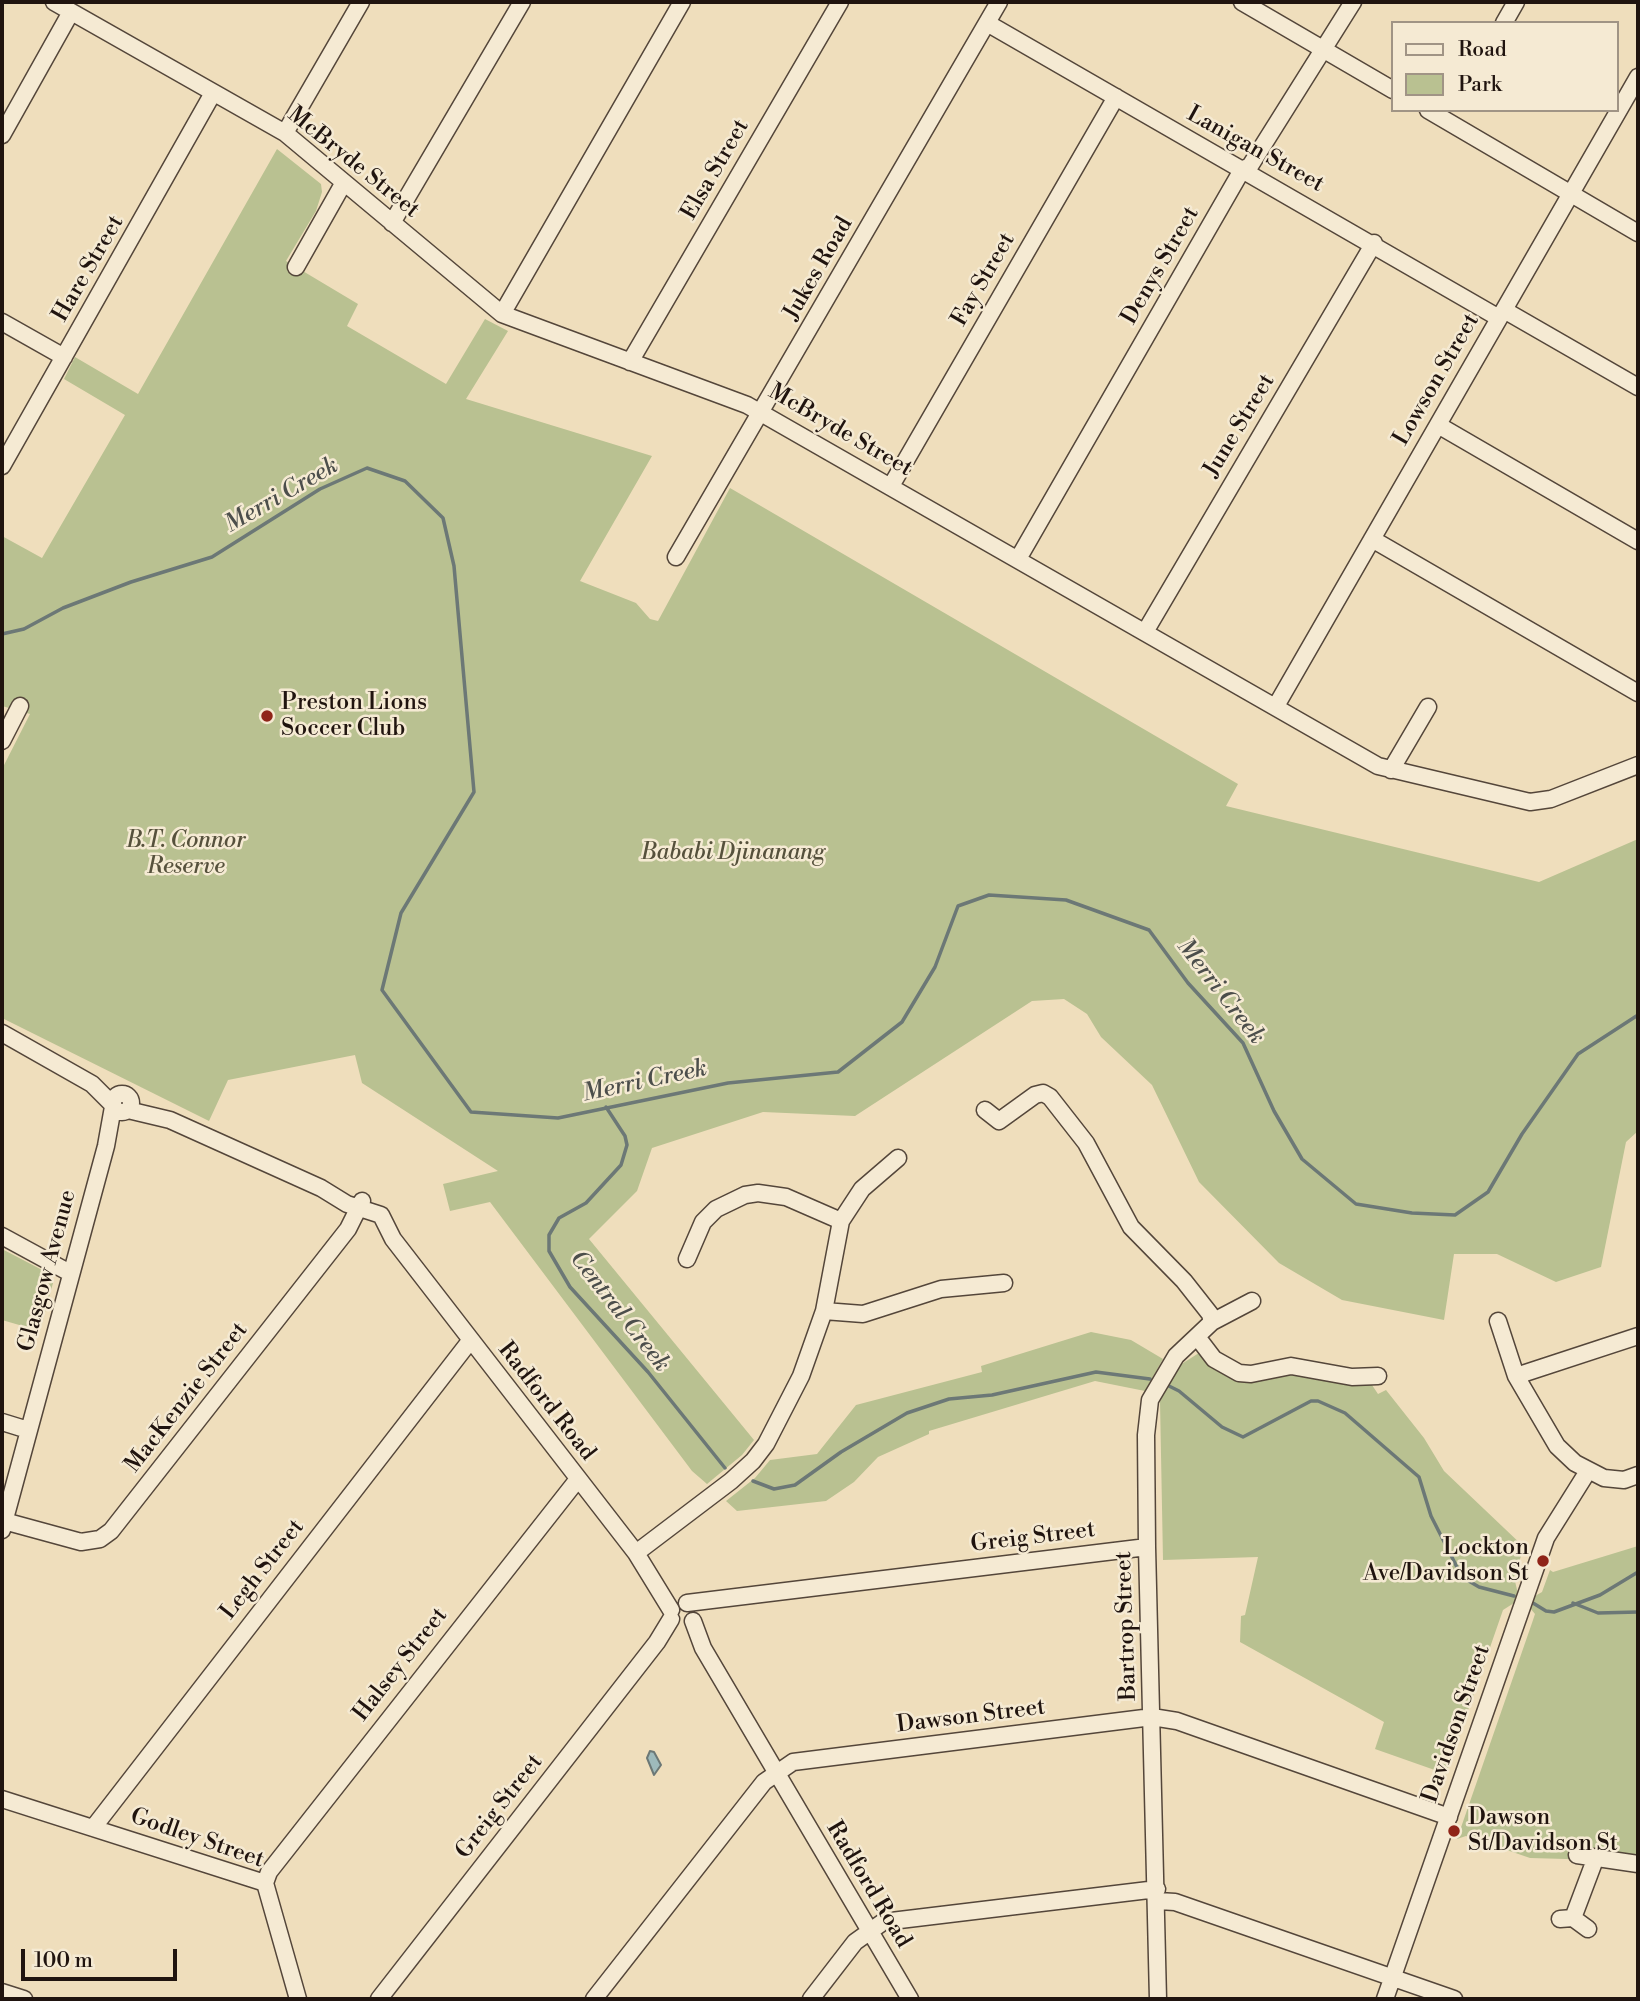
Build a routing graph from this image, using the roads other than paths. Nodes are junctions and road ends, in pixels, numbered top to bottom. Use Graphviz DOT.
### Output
graph roads {
  1 [pos="54,2"];
  2 [pos="360,2"];
  3 [pos="522,2"];
  4 [pos="682,2"];
  5 [pos="840,2"];
  6 [pos="999,2"];
  7 [pos="1241,2"];
  8 [pos="1353,2"];
  9 [pos="1516,2"];
  10 [pos="71,12"];
  11 [pos="1505,21"];
  12 [pos="987,23"];
  13 [pos="1325,50"];
  14 [pos="1638,77"];
  15 [pos="1392,89"];
  16 [pos="213,93"];
  17 [pos="1116,97"];
  18 [pos="1619,110"];
  19 [pos="1618,112"];
  20 [pos="1451,116"];
  21 [pos="285,133"];
  22 [pos="2,135"];
  23 [pos="1242,170"];
  24 [pos="343,184"];
  25 [pos="1571,193"];
  26 [pos="392,223"];
  27 [pos="1638,233"];
  28 [pos="1374,243"];
  29 [pos="296,267"];
  30 [pos="502,314"];
  31 [pos="1501,314"];
  32 [pos="2,322"];
  33 [pos="64,357"];
  34 [pos="631,362"];
  35 [pos="1638,387"];
  36 [pos="762,412"];
  37 [pos="1438,425"];
  38 [pos="2,466"];
  39 [pos="891,486"];
  40 [pos="1372,540"];
  41 [pos="1638,541"];
  42 [pos="676,557"];
  43 [pos="1018,559"];
  44 [pos="1145,632"];
  45 [pos="1638,693"];
  46 [pos="20,706"];
  47 [pos="1276,706"];
  48 [pos="1428,708"];
  49 [pos="2,741"];
  50 [pos="1638,765"];
  51 [pos="1391,770"];
  52 [pos="2,1033"];
  53 [pos="122,1104"];
  54 [pos="985,1110"];
  55 [pos="898,1158"];
  56 [pos="360,1205"];
  57 [pos="841,1221"];
  58 [pos="2,1236"];
  59 [pos="687,1259"];
  60 [pos="70,1273"];
  61 [pos="1004,1283"];
  62 [pos="1252,1301"];
  63 [pos="824,1311"];
  64 [pos="1498,1321"];
  65 [pos="1212,1322"];
  66 [pos="1638,1336"];
  67 [pos="1198,1338"];
  68 [pos="470,1341"];
  69 [pos="1378,1376"];
  70 [pos="1516,1376"];
  71 [pos="2,1422"];
  72 [pos="28,1430"];
  73 [pos="1588,1471"];
  74 [pos="1638,1475"];
  75 [pos="578,1479"];
  76 [pos="3,1526"];
  77 [pos="1147,1547"];
  78 [pos="636,1553"];
  79 [pos="682,1615"];
  80 [pos="1152,1717"];
  81 [pos="775,1773"];
  82 [pos="2,1799"];
  83 [pos="1448,1817"];
  84 [pos="93,1828"];
  85 [pos="1577,1855"];
  86 [pos="1596,1857"];
  87 [pos="1638,1864"];
  88 [pos="265,1883"];
  89 [pos="1158,1895"];
  90 [pos="1588,1929"];
  91 [pos="870,1932"];
  92 [pos="1392,1978"];
  93 [pos="2,1992"];
  94 [pos="24,1999"];
  95 [pos="298,1999"];
  96 [pos="379,1999"];
  97 [pos="594,1999"];
  98 [pos="810,1999"];
  99 [pos="910,1999"];
  100 [pos="1158,1999"];
  101 [pos="1385,1999"];
  102 [pos="1454,1999"];
  1 -- 10 [label="street, McBryde Street"];
  2 -- 21 [label="street"];
  3 -- 26 [label="street"];
  4 -- 30 [label="street"];
  5 -- 34 [label="street, Elsa Street"];
  6 -- 12 [label="street, Jukes Road"];
  7 -- 13 [label="street"];
  8 -- 13 [label="street, Denys Street"];
  9 -- 11 [label="street"];
  10 -- 16 [label="street, McBryde Street"];
  10 -- 22 [label="street"];
  12 -- 17 [label="street, Lanigan Street"];
  12 -- 36 [label="street, Jukes Road"];
  13 -- 15 [label="street"];
  13 -- 23 [label="street, Denys Street"];
  14 -- 18 [label="street, Lowson Street"];
  16 -- 21 [label="street, McBryde Street"];
  16 -- 33 [label="street, Hare Street"];
  17 -- 23 [label="street, Lanigan Street"];
  17 -- 39 [label="street, Fay Street"];
  19 -- 25 [label="street, Lowson Street"];
  20 -- 25 [label="street"];
  21 -- 24 [label="street, McBryde Street"];
  23 -- 28 [label="street, Lanigan Street"];
  23 -- 43 [label="street, Denys Street"];
  24 -- 26 [label="street, McBryde Street"];
  24 -- 29 [label="street"];
  25 -- 27 [label="street"];
  25 -- 31 [label="street, Lowson Street"];
  26 -- 30 [label="street, McBryde Street"];
  28 -- 31 [label="street, Lanigan Street"];
  28 -- 44 [label="street, June Street"];
  30 -- 34 [label="street, McBryde Street"];
  31 -- 35 [label="street, Lanigan Street"];
  31 -- 37 [label="street, Lowson Street"];
  32 -- 33 [label="street"];
  33 -- 38 [label="street, Hare Street"];
  34 -- 36 [label="street, McBryde Street"];
  36 -- 39 [label="street, McBryde Street"];
  36 -- 42 [label="street, Jukes Road"];
  37 -- 40 [label="street, Lowson Street"];
  37 -- 41 [label="street"];
  39 -- 43 [label="street, McBryde Street"];
  40 -- 45 [label="street"];
  40 -- 47 [label="street, Lowson Street"];
  43 -- 44 [label="street, McBryde Street"];
  44 -- 47 [label="street, McBryde Street"];
  46 -- 49 [label="street"];
  47 -- 51 [label="street, McBryde Street"];
  48 -- 51 [label="street"];
  50 -- 51 [label="street, McBryde Street"];
  52 -- 53 [label="street"];
  53 -- 56 [label="street, Radford Road"];
  53 -- 60 [label="street, Glasgow Avenue"];
  54 -- 65 [label="street"];
  55 -- 57 [label="street"];
  56 -- 68 [label="street, Radford Road"];
  56 -- 76 [label="street, MacKenzie Street"];
  57 -- 59 [label="street"];
  57 -- 63 [label="street"];
  58 -- 60 [label="street"];
  60 -- 72 [label="street, Glasgow Avenue"];
  61 -- 63 [label="street"];
  62 -- 65 [label="street, Bartrop Street"];
  63 -- 78 [label="street"];
  64 -- 70 [label="street"];
  65 -- 67 [label="street, Bartrop Street"];
  66 -- 70 [label="street"];
  67 -- 69 [label="street"];
  67 -- 77 [label="street, Bartrop Street"];
  68 -- 75 [label="street, Radford Road"];
  68 -- 84 [label="street, Legh Street"];
  70 -- 73 [label="street"];
  71 -- 72 [label="street"];
  72 -- 76 [label="street, Glasgow Avenue"];
  73 -- 74 [label="street"];
  73 -- 83 [label="street, Davidson Street"];
  75 -- 78 [label="street, Radford Road"];
  75 -- 88 [label="street, Halsey Street"];
  77 -- 79 [label="street, Greig Street"];
  77 -- 80 [label="street, Bartrop Street"];
  78 -- 79 [label="street, Radford Road"];
  79 -- 81 [label="street, Radford Road"];
  79 -- 96 [label="street, Greig Street"];
  80 -- 81 [label="street, Dawson Street"];
  80 -- 83 [label="street, Dawson Street"];
  80 -- 89 [label="street, Bartrop Street"];
  81 -- 91 [label="street, Radford Road"];
  81 -- 97 [label="street, Dawson Street"];
  82 -- 84 [label="street, Godley Street"];
  83 -- 92 [label="street, Davidson Street"];
  84 -- 88 [label="street, Godley Street"];
  85 -- 86 [label="street"];
  86 -- 87 [label="street"];
  86 -- 90 [label="street"];
  88 -- 95 [label="street, Godley Street"];
  89 -- 91 [label="street"];
  89 -- 92 [label="street"];
  89 -- 100 [label="street, Bartrop Street"];
  91 -- 98 [label="street"];
  91 -- 99 [label="street, Radford Road"];
  92 -- 101 [label="street, Davidson Street"];
  92 -- 102 [label="street"];
  93 -- 94 [label="street"];
}
